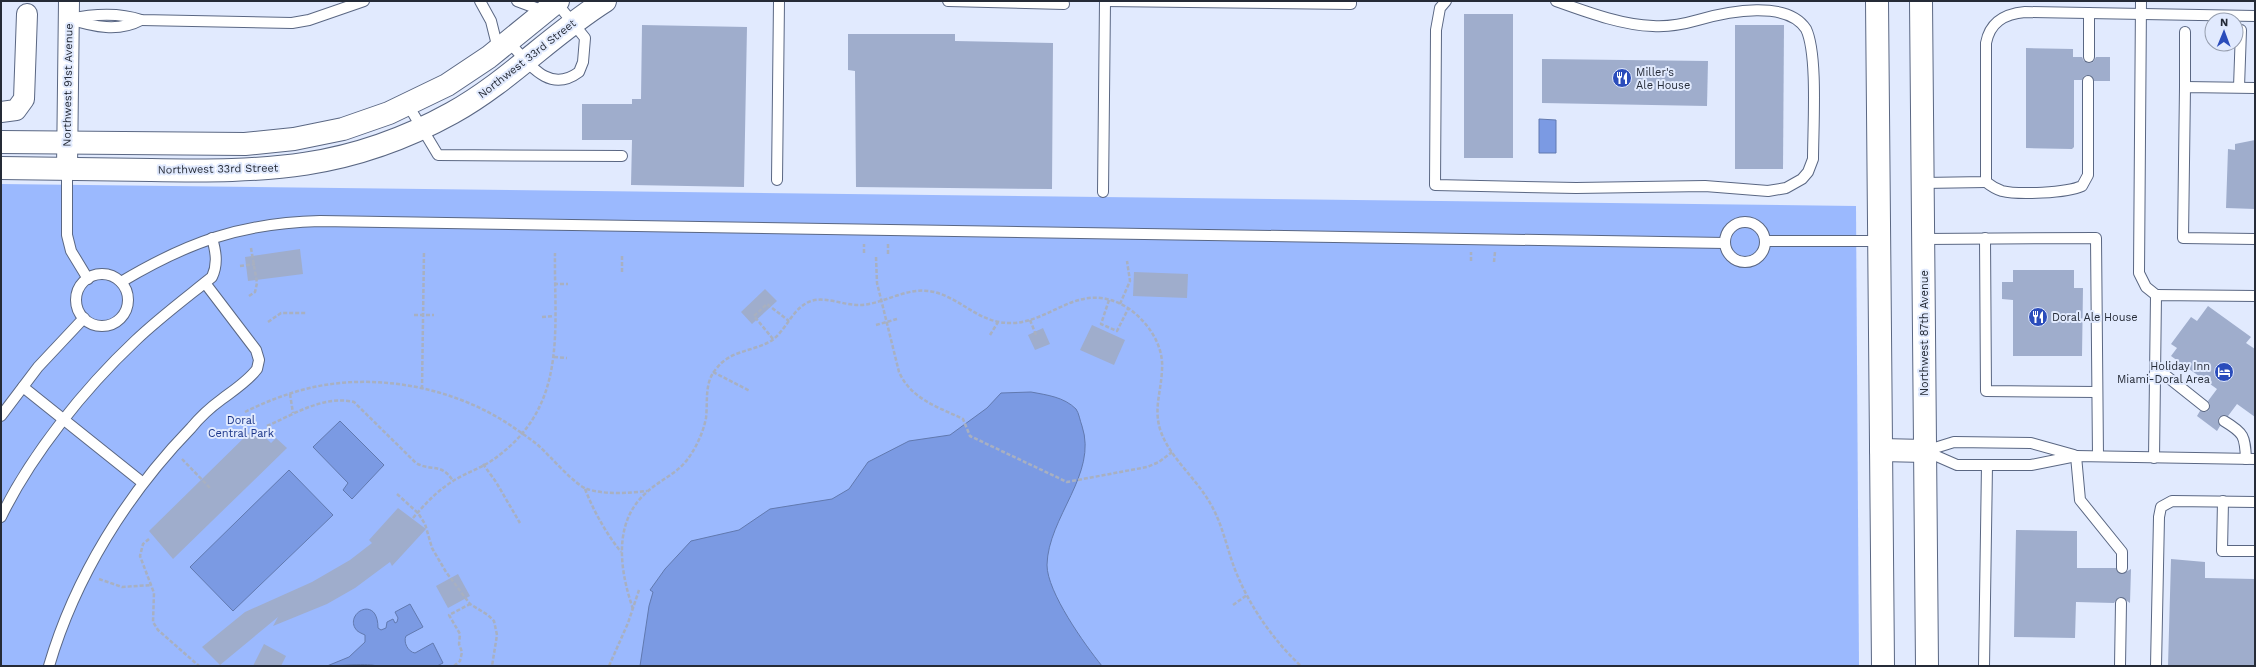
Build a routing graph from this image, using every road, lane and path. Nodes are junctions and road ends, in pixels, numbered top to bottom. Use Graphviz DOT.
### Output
graph roads {
  1 [pos="364,1"];
  2 [pos="480,1"];
  3 [pos="517,1"];
  4 [pos="605,1"];
  5 [pos="779,1"];
  6 [pos="948,1"];
  7 [pos="1105,1"];
  8 [pos="1351,1"];
  9 [pos="1446,1"];
  10 [pos="1556,1"];
  11 [pos="1878,1"];
  12 [pos="1921,1"];
  13 [pos="2141,1"];
  14 [pos="1038,2"];
  15 [pos="1064,4"];
  16 [pos="553,5"];
  17 [pos="69,10"];
  18 [pos="2089,13"];
  19 [pos="2141,13"];
  20 [pos="27,14"];
  21 [pos="2255,16"];
  22 [pos="574,22"];
  23 [pos="2185,32"];
  24 [pos="503,46"];
  25 [pos="2240,52"];
  26 [pos="2089,57"];
  27 [pos="527,60"];
  28 [pos="2088,80"];
  29 [pos="2185,87"];
  30 [pos="2239,87"];
  31 [pos="2255,88"];
  32 [pos="408,105"];
  33 [pos="1,112"];
  34 [pos="422,129"];
  35 [pos="1,142"];
  36 [pos="67,143"];
  37 [pos="622,156"];
  38 [pos="1,168"];
  39 [pos="67,169"];
  40 [pos="777,180"];
  41 [pos="1986,182"];
  42 [pos="1923,183"];
  43 [pos="1103,192"];
  44 [pos="212,238"];
  45 [pos="1924,238"];
  46 [pos="1985,238"];
  47 [pos="864,239"];
  48 [pos="888,239"];
  49 [pos="2255,239"];
  50 [pos="1765,241"];
  51 [pos="1880,241"];
  52 [pos="1724,242"];
  53 [pos="251,248"];
  54 [pos="424,251"];
  55 [pos="555,253"];
  56 [pos="864,253"];
  57 [pos="622,254"];
  58 [pos="888,254"];
  59 [pos="876,257"];
  60 [pos="1127,261"];
  61 [pos="255,264"];
  62 [pos="240,266"];
  63 [pos="622,272"];
  64 [pos="88,279"];
  65 [pos="121,282"];
  66 [pos="205,283"];
  67 [pos="554,284"];
  68 [pos="568,284"];
  69 [pos="2156,295"];
  70 [pos="249,296"];
  71 [pos="2255,296"];
  72 [pos="1109,300"];
  73 [pos="881,301"];
  74 [pos="1120,304"];
  75 [pos="1128,309"];
  76 [pos="306,313"];
  77 [pos="414,315"];
  78 [pos="423,315"];
  79 [pos="434,315"];
  80 [pos="542,316"];
  81 [pos="554,316"];
  82 [pos="84,318"];
  83 [pos="897,319"];
  84 [pos="1030,320"];
  85 [pos="789,321"];
  86 [pos="268,322"];
  87 [pos="886,322"];
  88 [pos="998,322"];
  89 [pos="876,325"];
  90 [pos="990,335"];
  91 [pos="1036,335"];
  92 [pos="773,339"];
  93 [pos="554,357"];
  94 [pos="567,358"];
  95 [pos="2155,368"];
  96 [pos="713,372"];
  97 [pos="23,388"];
  98 [pos="422,389"];
  99 [pos="750,391"];
  100 [pos="2097,392"];
  101 [pos="290,394"];
  102 [pos="2204,406"];
  103 [pos="245,412"];
  104 [pos="293,413"];
  105 [pos="1,416"];
  106 [pos="65,420"];
  107 [pos="2224,421"];
  108 [pos="267,426"];
  109 [pos="523,434"];
  110 [pos="1881,450"];
  111 [pos="1925,451"];
  112 [pos="1172,452"];
  113 [pos="2076,456"];
  114 [pos="2098,456"];
  115 [pos="182,458"];
  116 [pos="2154,458"];
  117 [pos="2250,459"];
  118 [pos="483,464"];
  119 [pos="1987,465"];
  120 [pos="453,481"];
  121 [pos="143,483"];
  122 [pos="211,489"];
  123 [pos="586,489"];
  124 [pos="648,491"];
  125 [pos="397,494"];
  126 [pos="2223,501"];
  127 [pos="2255,502"];
  128 [pos="418,513"];
  129 [pos="1,517"];
  130 [pos="413,518"];
  131 [pos="520,523"];
  132 [pos="149,539"];
  133 [pos="2255,551"];
  134 [pos="621,552"];
  135 [pos="2122,568"];
  136 [pos="99,578"];
  137 [pos="152,585"];
  138 [pos="639,590"];
  139 [pos="1247,595"];
  140 [pos="2121,603"];
  141 [pos="470,604"];
  142 [pos="1233,605"];
  143 [pos="633,609"];
  144 [pos="48,666"];
  145 [pos="199,666"];
  146 [pos="454,666"];
  147 [pos="492,666"];
  148 [pos="609,666"];
  149 [pos="1301,666"];
  150 [pos="1883,666"];
  151 [pos="1927,666"];
  152 [pos="1984,666"];
  153 [pos="2120,666"];
  154 [pos="2156,666"];
  1 -- 17 [label="lane"];
  2 -- 24 [label="lane"];
  3 -- 16 [label="lane"];
  4 -- 22 [label="main road, Northwest 33rd Street"];
  5 -- 40 [label="lane"];
  6 -- 14 [label="lane"];
  7 -- 8 [label="lane"];
  7 -- 43 [label="lane"];
  9 -- 10 [label="lane"];
  11 -- 51 [label="main road"];
  12 -- 42 [label="main road, Northwest 87th Avenue"];
  13 -- 19 [label="lane"];
  14 -- 15 [label="lane"];
  16 -- 22 [label="lane"];
  16 -- 24 [label="main road"];
  17 -- 36 [label="street, Northwest 91st Avenue"];
  18 -- 19 [label="lane"];
  18 -- 26 [label="lane"];
  18 -- 41 [label="lane"];
  19 -- 21 [label="lane"];
  19 -- 69 [label="lane"];
  20 -- 33 [label="street"];
  22 -- 27 [label="main road, Northwest 33rd Street"];
  22 -- 27 [label="lane"];
  23 -- 29 [label="lane"];
  24 -- 27 [label="lane"];
  24 -- 32 [label="main road"];
  25 -- 30 [label="lane"];
  27 -- 34 [label="main road, Northwest 33rd Street"];
  28 -- 41 [label="lane"];
  29 -- 30 [label="lane"];
  29 -- 49 [label="lane"];
  30 -- 31 [label="lane"];
  32 -- 34 [label="lane"];
  32 -- 36 [label="main road"];
  34 -- 37 [label="lane"];
  34 -- 39 [label="main road, Northwest 33rd Street"];
  35 -- 36 [label="main road"];
  36 -- 39 [label="street, Northwest 91st Avenue"];
  38 -- 39 [label="main road, Northwest 33rd Street"];
  39 -- 64 [label="lane"];
  41 -- 42 [label="lane"];
  42 -- 45 [label="main road, Northwest 87th Avenue"];
  44 -- 52 [label="lane"];
  44 -- 65 [label="lane"];
  44 -- 66 [label="lane"];
  45 -- 46 [label="lane"];
  45 -- 111 [label="main road, Northwest 87th Avenue"];
  46 -- 100 [label="lane"];
  46 -- 100 [label="lane"];
  47 -- 56 [label="path"];
  48 -- 58 [label="path"];
  50 -- 51 [label="lane"];
  50 -- 52 [label="lane"];
  50 -- 52 [label="lane"];
  51 -- 110 [label="main road"];
  53 -- 61 [label="path"];
  54 -- 78 [label="path"];
  55 -- 67 [label="path"];
  57 -- 63 [label="path"];
  59 -- 73 [label="path"];
  60 -- 74 [label="path"];
  61 -- 62 [label="path"];
  61 -- 70 [label="path"];
  64 -- 65 [label="lane"];
  64 -- 82 [label="lane"];
  65 -- 82 [label="lane"];
  66 -- 106 [label="lane"];
  66 -- 121 [label="lane"];
  67 -- 68 [label="path"];
  67 -- 81 [label="path"];
  69 -- 71 [label="lane"];
  69 -- 95 [label="lane"];
  72 -- 74 [label="path"];
  72 -- 75 [label="path"];
  72 -- 84 [label="path"];
  73 -- 85 [label="path"];
  73 -- 87 [label="path"];
  73 -- 88 [label="path"];
  74 -- 75 [label="path"];
  75 -- 112 [label="path"];
  76 -- 86 [label="path"];
  77 -- 78 [label="path"];
  78 -- 79 [label="path"];
  78 -- 98 [label="path"];
  80 -- 81 [label="path"];
  81 -- 93 [label="path"];
  82 -- 97 [label="lane"];
  83 -- 87 [label="path"];
  84 -- 88 [label="path"];
  84 -- 91 [label="path"];
  85 -- 92 [label="path"];
  85 -- 92 [label="path"];
  87 -- 89 [label="path"];
  87 -- 112 [label="path"];
  88 -- 90 [label="path"];
  92 -- 96 [label="path"];
  93 -- 94 [label="path"];
  93 -- 109 [label="path"];
  95 -- 102 [label="lane"];
  95 -- 116 [label="lane"];
  96 -- 99 [label="path"];
  96 -- 124 [label="path"];
  97 -- 105 [label="lane"];
  97 -- 106 [label="lane"];
  98 -- 101 [label="path"];
  98 -- 109 [label="path"];
  100 -- 114 [label="lane"];
  101 -- 103 [label="path"];
  101 -- 104 [label="path"];
  104 -- 108 [label="path"];
  104 -- 120 [label="path"];
  106 -- 121 [label="lane"];
  106 -- 129 [label="lane"];
  107 -- 117 [label="lane"];
  109 -- 118 [label="path"];
  109 -- 123 [label="path"];
  110 -- 111 [label="main road"];
  110 -- 150 [label="main road"];
  111 -- 113 [label="lane"];
  111 -- 119 [label="lane"];
  111 -- 151 [label="main road, Northwest 87th Avenue"];
  112 -- 139 [label="path"];
  113 -- 114 [label="lane"];
  113 -- 119 [label="lane"];
  113 -- 135 [label="lane"];
  114 -- 116 [label="lane"];
  115 -- 122 [label="path"];
  116 -- 117 [label="lane"];
  118 -- 120 [label="path"];
  118 -- 131 [label="path"];
  119 -- 152 [label="lane"];
  120 -- 128 [label="path"];
  121 -- 144 [label="lane"];
  123 -- 124 [label="path"];
  123 -- 134 [label="path"];
  124 -- 134 [label="path"];
  125 -- 128 [label="path"];
  126 -- 127 [label="lane"];
  126 -- 133 [label="lane"];
  126 -- 154 [label="lane"];
  128 -- 130 [label="path"];
  128 -- 141 [label="path"];
  132 -- 137 [label="path"];
  134 -- 143 [label="path"];
  136 -- 137 [label="path"];
  137 -- 145 [label="path"];
  138 -- 143 [label="path"];
  139 -- 142 [label="path"];
  139 -- 149 [label="path"];
  140 -- 153 [label="lane"];
  141 -- 146 [label="path"];
  141 -- 147 [label="path"];
  143 -- 148 [label="path"];
}
